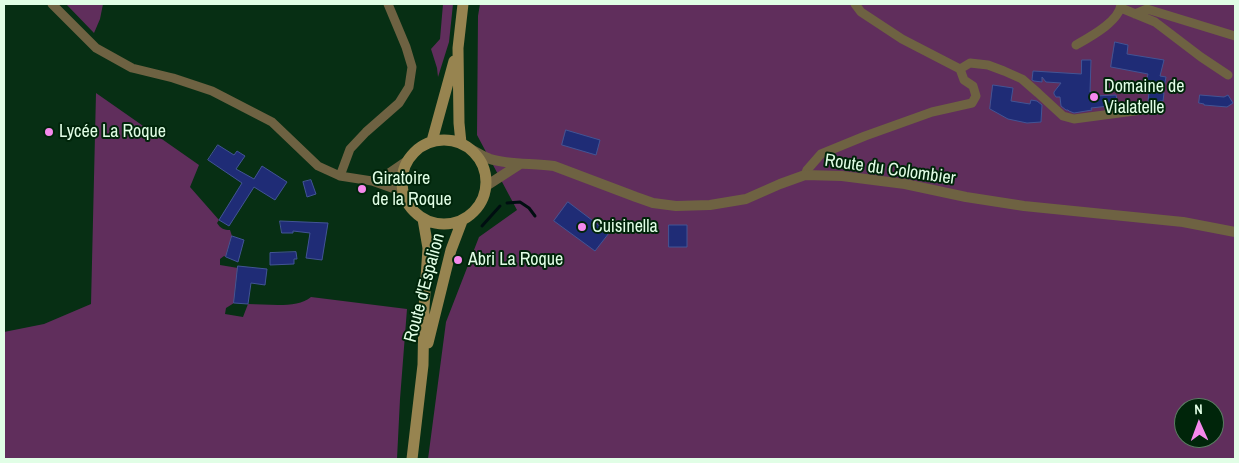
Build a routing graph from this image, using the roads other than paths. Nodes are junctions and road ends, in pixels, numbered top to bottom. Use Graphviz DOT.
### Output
graph roads {
  1 [pos="52,4"];
  2 [pos="388,4"];
  3 [pos="463,4"];
  4 [pos="855,4"];
  5 [pos="1121,6"];
  6 [pos="1135,14"];
  7 [pos="1235,36"];
  8 [pos="1076,45"];
  9 [pos="458,48"];
  10 [pos="960,69"];
  11 [pos="1228,75"];
  12 [pos="1142,110"];
  13 [pos="432,142"];
  14 [pos="461,143"];
  15 [pos="472,150"];
  16 [pos="408,160"];
  17 [pos="520,164"];
  18 [pos="805,175"];
  19 [pos="340,176"];
  20 [pos="372,181"];
  21 [pos="486,186"];
  22 [pos="403,192"];
  23 [pos="423,219"];
  24 [pos="462,220"];
  25 [pos="1235,232"];
  26 [pos="423,364"];
  27 [pos="412,459"];
  1 -- 19 [label="street"];
  2 -- 19 [label="street"];
  3 -- 9 [label="main road"];
  4 -- 10 [label="street"];
  5 -- 6 [label="street"];
  5 -- 8 [label="street"];
  6 -- 7 [label="street"];
  6 -- 11 [label="street"];
  9 -- 13 [label="main road"];
  9 -- 14 [label="main road"];
  10 -- 12 [label="street"];
  10 -- 18 [label="street"];
  13 -- 14 [label="main road"];
  13 -- 16 [label="main road"];
  14 -- 15 [label="main road"];
  15 -- 17 [label="street, Route du Colombier"];
  15 -- 21 [label="main road"];
  16 -- 20 [label="street"];
  16 -- 22 [label="main road"];
  17 -- 18 [label="street, Route du Colombier"];
  17 -- 21 [label="street"];
  18 -- 25 [label="street, Route du Colombier"];
  19 -- 20 [label="street"];
  20 -- 22 [label="street"];
  21 -- 24 [label="main road"];
  22 -- 23 [label="main road"];
  23 -- 24 [label="main road"];
  23 -- 26 [label="main road, Route d'Espalion"];
  24 -- 26 [label="main road, Route d'Espalion"];
  26 -- 27 [label="main road, Route d'Espalion"];
}
